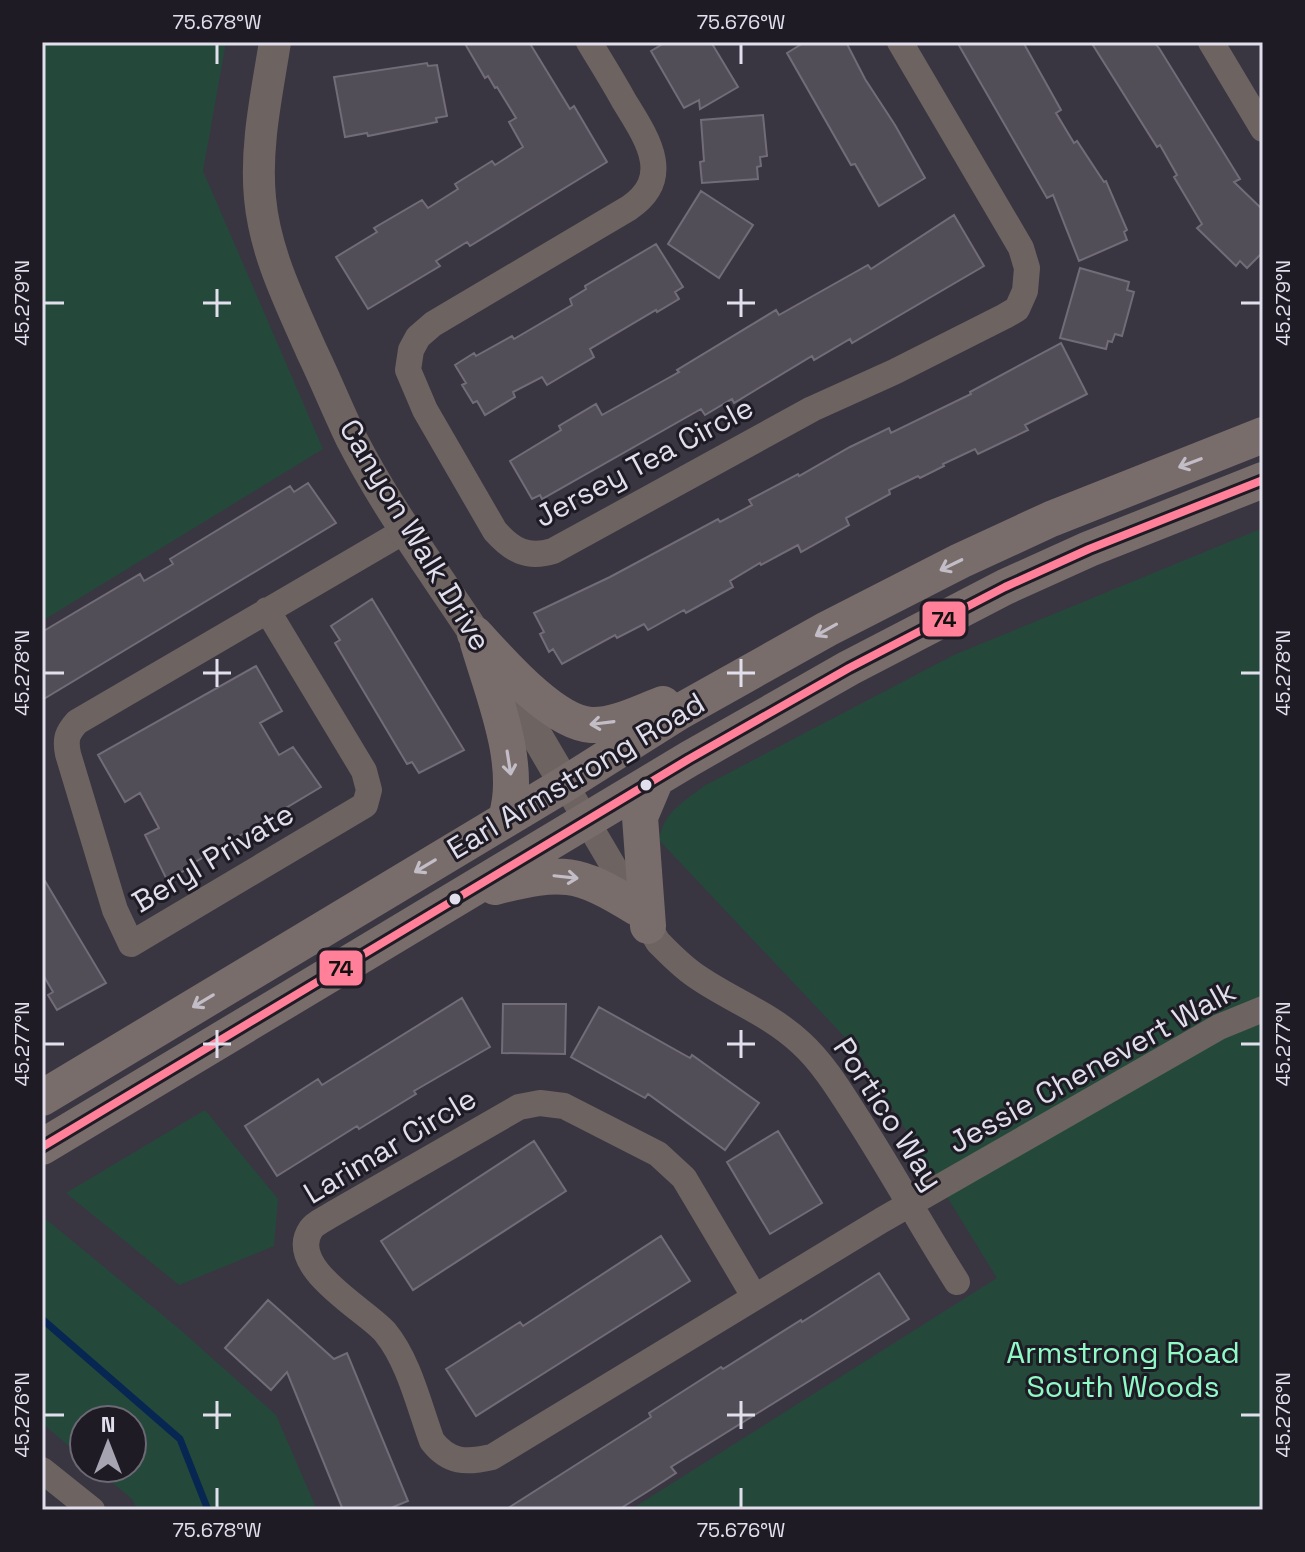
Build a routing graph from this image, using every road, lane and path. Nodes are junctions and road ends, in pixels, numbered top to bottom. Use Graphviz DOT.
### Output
graph roads {
  1 [pos="275,42"];
  2 [pos="589,42"];
  3 [pos="900,42"];
  4 [pos="1211,42"];
  5 [pos="1263,129"];
  6 [pos="1263,435"];
  7 [pos="1263,480"];
  8 [pos="406,530"];
  9 [pos="267,610"];
  10 [pos="475,634"];
  11 [pos="755,671"];
  12 [pos="656,779"];
  13 [pos="565,784"];
  14 [pos="506,818"];
  15 [pos="585,821"];
  16 [pos="462,896"];
  17 [pos="642,917"];
  18 [pos="1263,1009"];
  19 [pos="42,1098"];
  20 [pos="42,1147"];
  21 [pos="910,1204"];
  22 [pos="957,1282"];
  23 [pos="754,1296"];
  24 [pos="42,1470"];
  25 [pos="92,1510"];
  1 -- 8 [label="street, Canyon Walk Drive"];
  2 -- 3 [label="street, Jersey Tea Circle"];
  4 -- 5 [label="street"];
  6 -- 11 [label="main road, Earl Armstrong Road, one-way"];
  7 -- 12 [label="main road, Earl Armstrong Road"];
  8 -- 9 [label="street, Beryl Private"];
  8 -- 10 [label="street, Canyon Walk Drive"];
  9 -- 9 [label="street, Beryl Private"];
  11 -- 10 [label="main road, one-way"];
  10 -- 13 [label="street, Canyon Walk Drive"];
  10 -- 14 [label="main road, one-way"];
  11 -- 13 [label="main road, Earl Armstrong Road"];
  12 -- 15 [label="main road, Earl Armstrong Road"];
  12 -- 17 [label="main road"];
  13 -- 14 [label="main road, Earl Armstrong Road"];
  13 -- 15 [label="street, Portico Way"];
  14 -- 19 [label="main road, Earl Armstrong Road, one-way"];
  15 -- 16 [label="main road, Earl Armstrong Road"];
  15 -- 17 [label="street, Portico Way"];
  16 -- 17 [label="main road, one-way"];
  16 -- 20 [label="main road, Earl Armstrong Road"];
  17 -- 21 [label="street, Portico Way"];
  18 -- 21 [label="street, Jessie Chenevert Walk"];
  21 -- 22 [label="street, Portico Way"];
  21 -- 23 [label="street, Larimar Circle"];
  23 -- 23 [label="street, Larimar Circle"];
  24 -- 25 [label="street"];
}
